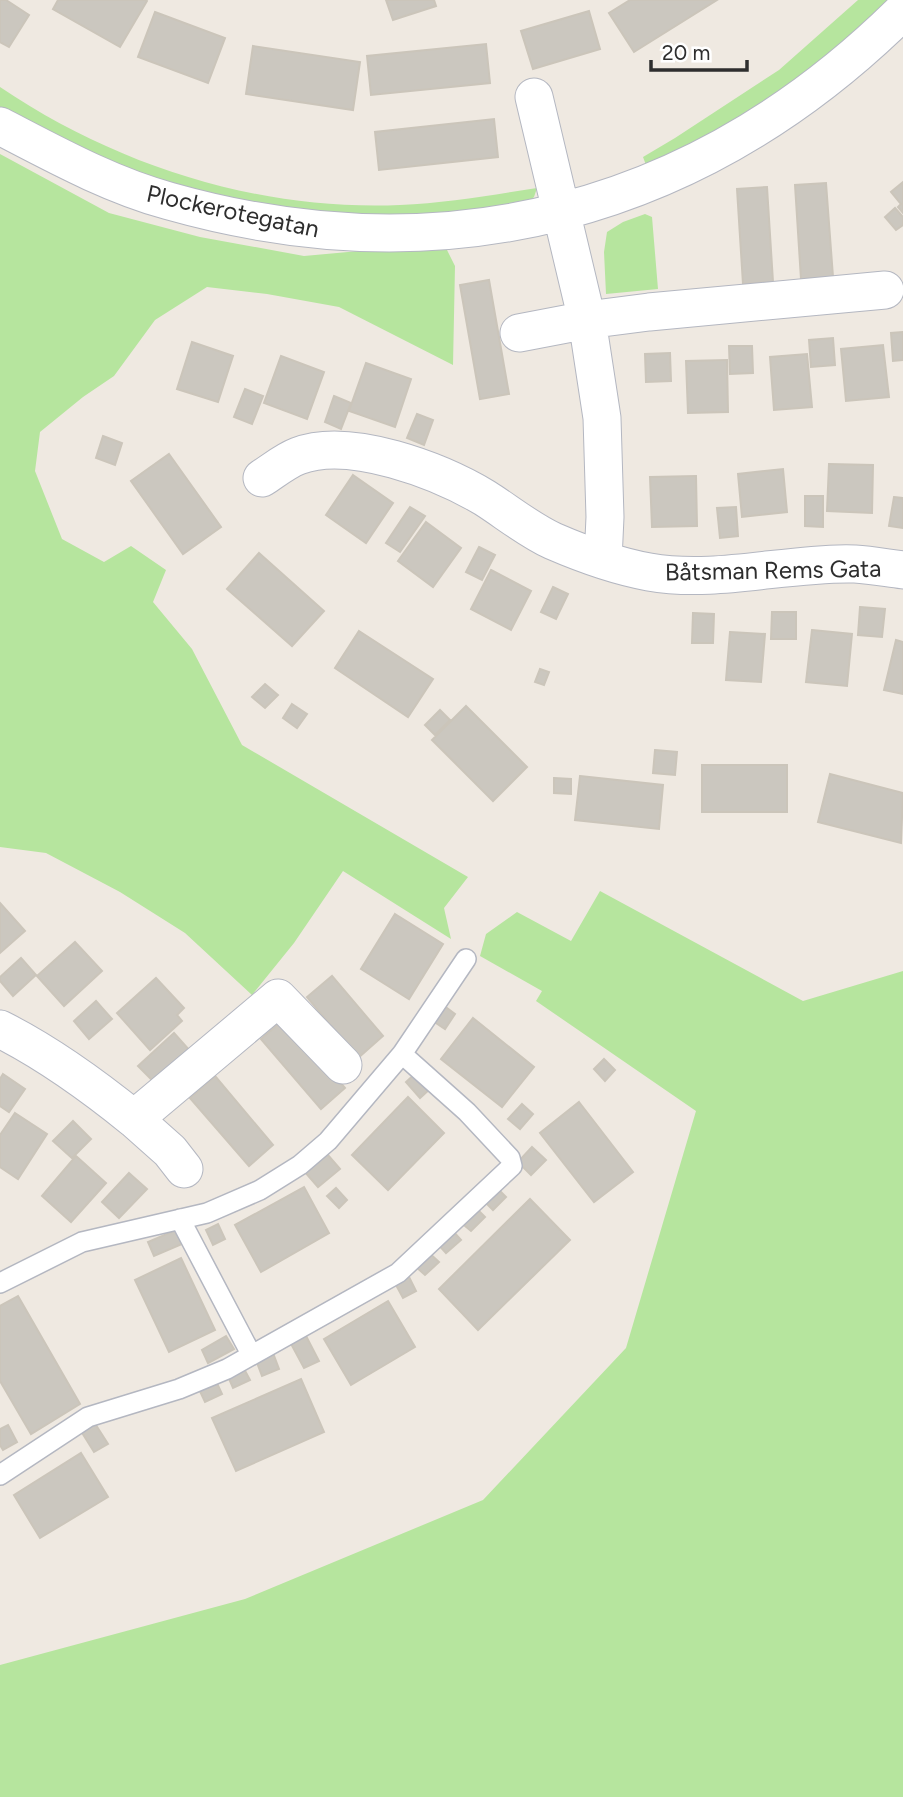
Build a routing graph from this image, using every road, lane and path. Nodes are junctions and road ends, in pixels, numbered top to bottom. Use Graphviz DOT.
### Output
graph roads {
  1 [pos="903,11"];
  2 [pos="534,97"];
  3 [pos="0,127"];
  4 [pos="562,212"];
  5 [pos="885,290"];
  6 [pos="587,320"];
  7 [pos="519,333"];
  8 [pos="262,478"];
  9 [pos="603,560"];
  10 [pos="903,569"];
  11 [pos="466,959"];
  12 [pos="0,1029"];
  13 [pos="402,1054"];
  14 [pos="343,1065"];
  15 [pos="134,1119"];
  16 [pos="184,1169"];
  17 [pos="180,1219"];
  18 [pos="0,1283"];
  19 [pos="251,1354"];
  20 [pos="2,1470"];
  1 -- 4 [label="street, Plockerotegatan"];
  2 -- 4 [label="street"];
  3 -- 4 [label="street, Plockerotegatan"];
  4 -- 6 [label="street"];
  5 -- 6 [label="street"];
  6 -- 7 [label="street"];
  6 -- 9 [label="street"];
  8 -- 9 [label="street, Båtsman Rems Gata"];
  9 -- 10 [label="street, Båtsman Rems Gata"];
  11 -- 13 [label="lane"];
  12 -- 15 [label="street"];
  13 -- 17 [label="lane"];
  13 -- 19 [label="lane"];
  14 -- 15 [label="street"];
  15 -- 16 [label="street"];
  17 -- 18 [label="lane"];
  17 -- 19 [label="lane"];
  19 -- 20 [label="lane"];
}
